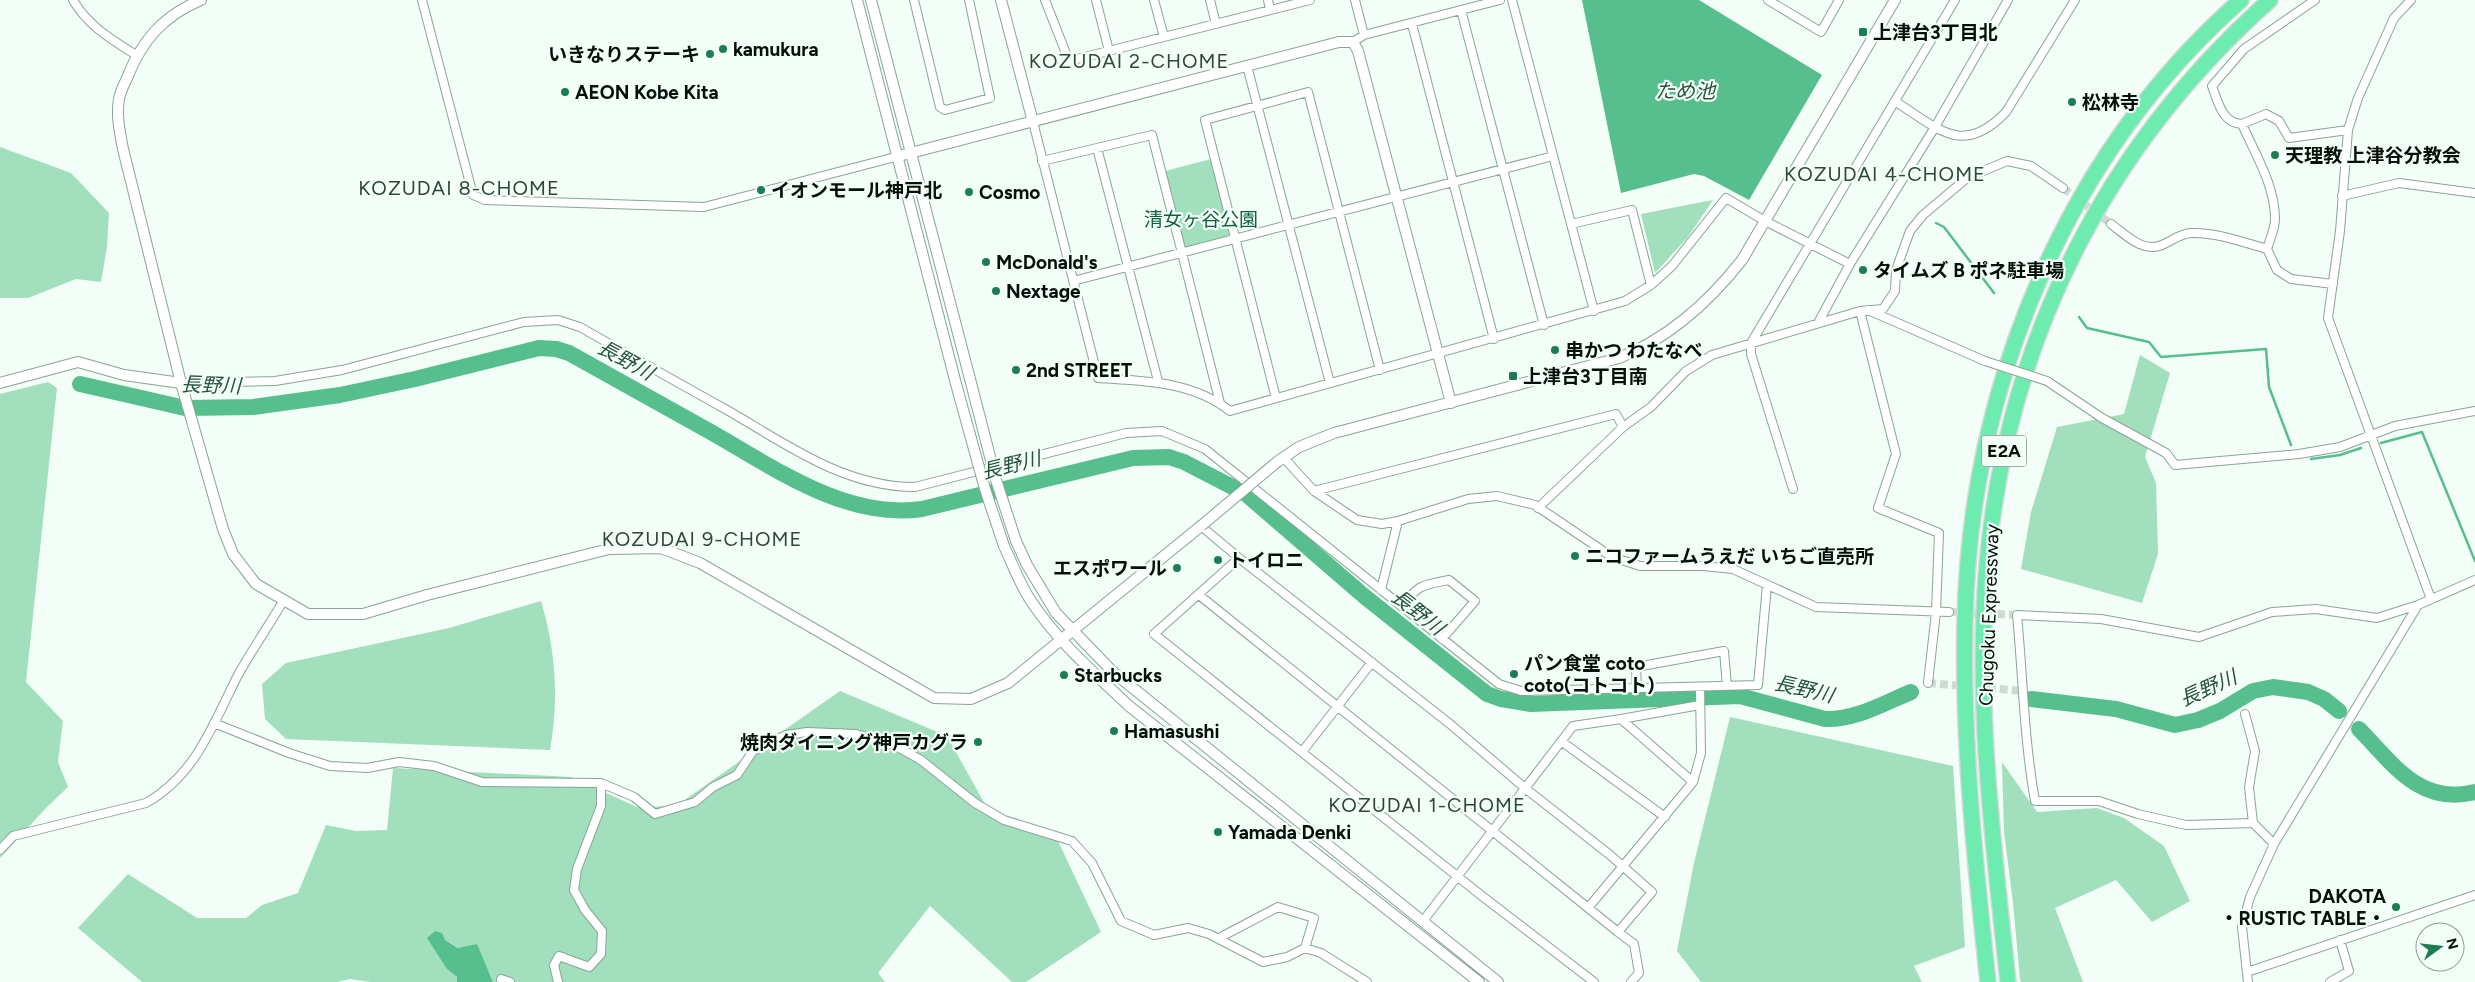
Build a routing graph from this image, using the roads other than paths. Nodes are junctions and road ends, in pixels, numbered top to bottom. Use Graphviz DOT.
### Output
graph roads {
  1 [pos="73,0"];
  2 [pos="202,0"];
  3 [pos="422,0"];
  4 [pos="857,0"];
  5 [pos="872,0"];
  6 [pos="914,0"];
  7 [pos="969,0"];
  8 [pos="1001,0"];
  9 [pos="1045,0"];
  10 [pos="1096,0"];
  11 [pos="1154,0"];
  12 [pos="1210,0"];
  13 [pos="1268,0"];
  14 [pos="1310,0"];
  15 [pos="1356,0"];
  16 [pos="1500,0"];
  17 [pos="1512,0"];
  18 [pos="1768,0"];
  19 [pos="1839,0"];
  20 [pos="1895,0"];
  21 [pos="1955,0"];
  22 [pos="2008,0"];
  23 [pos="2075,0"];
  24 [pos="2241,0"];
  25 [pos="2270,0"];
  26 [pos="2315,0"];
  27 [pos="2411,0"];
  28 [pos="1778,3"];
  29 [pos="1270,10"];
  30 [pos="1461,10"];
  31 [pos="1216,24"];
  32 [pos="1412,24"];
  33 [pos="1364,35"];
  34 [pos="1164,37"];
  35 [pos="1353,42"];
  36 [pos="1108,51"];
  37 [pos="136,55"];
  38 [pos="1247,66"];
  39 [pos="1896,102"];
  40 [pos="1258,106"];
  41 [pos="1033,122"];
  42 [pos="2242,124"];
  43 [pos="1935,127"];
  44 [pos="2348,130"];
  45 [pos="1096,148"];
  46 [pos="912,154"];
  47 [pos="899,156"];
  48 [pos="1553,156"];
  49 [pos="1042,161"];
  50 [pos="1502,169"];
  51 [pos="1453,182"];
  52 [pos="2062,188"];
  53 [pos="2475,193"];
  54 [pos="1396,196"];
  55 [pos="2342,196"];
  56 [pos="1339,211"];
  57 [pos="1765,221"];
  58 [pos="1289,224"];
  59 [pos="1571,224"];
  60 [pos="2111,224"];
  61 [pos="1235,238"];
  62 [pos="1810,244"];
  63 [pos="2267,249"];
  64 [pos="1182,252"];
  65 [pos="1850,264"];
  66 [pos="1128,266"];
  67 [pos="1073,281"];
  68 [pos="2333,284"];
  69 [pos="1651,285"];
  70 [pos="1863,310"];
  71 [pos="1594,311"];
  72 [pos="1818,323"];
  73 [pos="1544,325"];
  74 [pos="1494,339"];
  75 [pos="1751,343"];
  76 [pos="1438,354"];
  77 [pos="1380,370"];
  78 [pos="1158,381"];
  79 [pos="181,382"];
  80 [pos="1330,383"];
  81 [pos="0,384"];
  82 [pos="1276,398"];
  83 [pos="1220,403"];
  84 [pos="1451,403"];
  85 [pos="2475,410"];
  86 [pos="1623,428"];
  87 [pos="2370,436"];
  88 [pos="1280,460"];
  89 [pos="1793,489"];
  90 [pos="1314,491"];
  91 [pos="1538,508"];
  92 [pos="1398,521"];
  93 [pos="1201,526"];
  94 [pos="1239,558"];
  95 [pos="2475,582"];
  96 [pos="1767,586"];
  97 [pos="1381,590"];
  98 [pos="1199,595"];
  99 [pos="2431,599"];
  100 [pos="284,600"];
  101 [pos="2418,605"];
  102 [pos="1402,607"];
  103 [pos="1936,612"];
  104 [pos="1949,612"];
  105 [pos="1073,631"];
  106 [pos="1442,639"];
  107 [pos="1062,641"];
  108 [pos="1372,662"];
  109 [pos="1928,683"];
  110 [pos="1727,686"];
  111 [pos="1700,687"];
  112 [pos="1636,688"];
  113 [pos="1700,705"];
  114 [pos="1336,706"];
  115 [pos="2245,714"];
  116 [pos="1621,719"];
  117 [pos="214,723"];
  118 [pos="1561,741"];
  119 [pos="1302,752"];
  120 [pos="1693,782"];
  121 [pos="601,783"];
  122 [pos="1526,789"];
  123 [pos="1665,817"];
  124 [pos="2253,823"];
  125 [pos="1492,831"];
  126 [pos="2274,844"];
  127 [pos="0,850"];
  128 [pos="1623,866"];
  129 [pos="1458,875"];
  130 [pos="2475,895"];
  131 [pos="1588,908"];
  132 [pos="1423,921"];
  133 [pos="1618,932"];
  134 [pos="1220,938"];
  135 [pos="2340,940"];
  136 [pos="1305,948"];
  137 [pos="2247,972"];
  138 [pos="501,979"];
  139 [pos="510,982"];
  140 [pos="558,982"];
  141 [pos="1367,982"];
  142 [pos="1479,982"];
  143 [pos="1498,982"];
  144 [pos="1594,982"];
  145 [pos="1631,982"];
  146 [pos="1988,982"];
  147 [pos="2008,982"];
  148 [pos="2248,982"];
  149 [pos="2330,982"];
  1 -- 37 [label="street"];
  2 -- 37 [label="street"];
  3 -- 47 [label="street"];
  4 -- 47 [label="street"];
  5 -- 46 [label="street"];
  6 -- 7 [label="street"];
  8 -- 41 [label="street"];
  9 -- 36 [label="street"];
  10 -- 36 [label="street"];
  11 -- 34 [label="street"];
  12 -- 31 [label="street"];
  13 -- 29 [label="street"];
  14 -- 29 [label="street"];
  15 -- 33 [label="street"];
  16 -- 30 [label="street"];
  17 -- 48 [label="street"];
  18 -- 28 [label="street"];
  19 -- 28 [label="street"];
  20 -- 57 [label="street"];
  21 -- 39 [label="street"];
  22 -- 43 [label="street"];
  23 -- 43 [label="street"];
  24 -- 146 [label="highway, Chugoku Expressway / E2A"];
  25 -- 147 [label="highway, Chugoku Expressway / E2A"];
  26 -- 42 [label="street"];
  27 -- 44 [label="street"];
  29 -- 31 [label="street"];
  30 -- 32 [label="street"];
  30 -- 50 [label="street"];
  31 -- 34 [label="street"];
  32 -- 33 [label="street"];
  32 -- 51 [label="street"];
  33 -- 35 [label="street"];
  34 -- 36 [label="street"];
  35 -- 38 [label="street"];
  35 -- 54 [label="street"];
  37 -- 79 [label="street"];
  38 -- 40 [label="street"];
  38 -- 41 [label="street"];
  39 -- 43 [label="street"];
  39 -- 62 [label="street"];
  40 -- 56 [label="street"];
  40 -- 58 [label="street"];
  40 -- 61 [label="street"];
  41 -- 46 [label="street"];
  41 -- 49 [label="street"];
  42 -- 44 [label="street"];
  42 -- 63 [label="street"];
  43 -- 65 [label="street"];
  44 -- 55 [label="street"];
  45 -- 49 [label="street"];
  45 -- 64 [label="street"];
  45 -- 66 [label="street"];
  46 -- 47 [label="street"];
  46 -- 105 [label="street, bridge"];
  47 -- 107 [label="street, bridge"];
  48 -- 50 [label="street"];
  48 -- 59 [label="street"];
  49 -- 67 [label="street"];
  50 -- 51 [label="street"];
  50 -- 73 [label="street"];
  51 -- 54 [label="street"];
  51 -- 74 [label="street"];
  52 -- 70 [label="street"];
  53 -- 55 [label="street"];
  54 -- 56 [label="street"];
  54 -- 76 [label="street"];
  55 -- 68 [label="street"];
  56 -- 58 [label="street"];
  56 -- 77 [label="street"];
  57 -- 62 [label="street"];
  57 -- 69 [label="street"];
  57 -- 84 [label="street"];
  58 -- 61 [label="street"];
  58 -- 80 [label="street"];
  59 -- 69 [label="street"];
  59 -- 71 [label="street"];
  60 -- 63 [label="street"];
  61 -- 64 [label="street"];
  61 -- 82 [label="street"];
  62 -- 65 [label="street"];
  62 -- 75 [label="street"];
  63 -- 68 [label="street"];
  64 -- 66 [label="street"];
  64 -- 83 [label="street"];
  65 -- 72 [label="street"];
  66 -- 67 [label="street"];
  66 -- 78 [label="street"];
  67 -- 78 [label="street"];
  68 -- 87 [label="street"];
  69 -- 71 [label="street"];
  70 -- 72 [label="street"];
  70 -- 87 [label="street, bridge"];
  70 -- 103 [label="street"];
  71 -- 73 [label="street"];
  72 -- 75 [label="street"];
  73 -- 74 [label="street"];
  74 -- 76 [label="street"];
  75 -- 86 [label="street"];
  75 -- 89 [label="street"];
  76 -- 77 [label="street"];
  76 -- 84 [label="street"];
  77 -- 80 [label="street"];
  78 -- 83 [label="street"];
  79 -- 81 [label="street"];
  79 -- 97 [label="street"];
  79 -- 100 [label="street"];
  80 -- 82 [label="street"];
  82 -- 83 [label="street"];
  84 -- 88 [label="street"];
  85 -- 87 [label="street"];
  86 -- 90 [label="street"];
  86 -- 91 [label="street"];
  87 -- 99 [label="street"];
  88 -- 90 [label="street"];
  88 -- 93 [label="street, bridge"];
  90 -- 92 [label="street"];
  91 -- 92 [label="street"];
  91 -- 96 [label="street"];
  92 -- 97 [label="street"];
  93 -- 94 [label="street"];
  93 -- 105 [label="street"];
  94 -- 98 [label="street"];
  94 -- 108 [label="street"];
  95 -- 99 [label="street"];
  96 -- 103 [label="street"];
  96 -- 110 [label="street"];
  97 -- 102 [label="street"];
  98 -- 114 [label="street"];
  98 -- 119 [label="street"];
  99 -- 101 [label="street"];
  100 -- 107 [label="street"];
  100 -- 117 [label="street"];
  101 -- 124 [label="street"];
  101 -- 126 [label="street"];
  102 -- 106 [label="street"];
  102 -- 106 [label="street"];
  103 -- 104 [label="street"];
  103 -- 109 [label="street"];
  105 -- 107 [label="street"];
  105 -- 132 [label="street"];
  106 -- 112 [label="street"];
  107 -- 142 [label="street"];
  108 -- 114 [label="street"];
  108 -- 122 [label="street"];
  110 -- 111 [label="street"];
  110 -- 112 [label="street"];
  111 -- 112 [label="street"];
  111 -- 113 [label="street"];
  113 -- 116 [label="street"];
  113 -- 120 [label="street"];
  114 -- 119 [label="street"];
  114 -- 125 [label="street"];
  115 -- 124 [label="street"];
  116 -- 118 [label="street"];
  116 -- 120 [label="street"];
  117 -- 121 [label="street"];
  117 -- 127 [label="street"];
  118 -- 122 [label="street"];
  118 -- 123 [label="street"];
  119 -- 129 [label="street"];
  120 -- 123 [label="street"];
  121 -- 134 [label="street"];
  121 -- 140 [label="street"];
  122 -- 125 [label="street"];
  122 -- 128 [label="street"];
  123 -- 128 [label="street"];
  124 -- 126 [label="street"];
  125 -- 129 [label="street"];
  125 -- 131 [label="street"];
  126 -- 137 [label="street"];
  128 -- 131 [label="street"];
  128 -- 133 [label="street"];
  129 -- 132 [label="street"];
  129 -- 144 [label="street"];
  130 -- 135 [label="street"];
  131 -- 133 [label="street"];
  132 -- 143 [label="street"];
  133 -- 145 [label="street"];
  134 -- 136 [label="street"];
  134 -- 136 [label="street"];
  135 -- 137 [label="street"];
  135 -- 149 [label="street"];
  136 -- 141 [label="street"];
  137 -- 148 [label="street"];
  138 -- 139 [label="street"];
}
